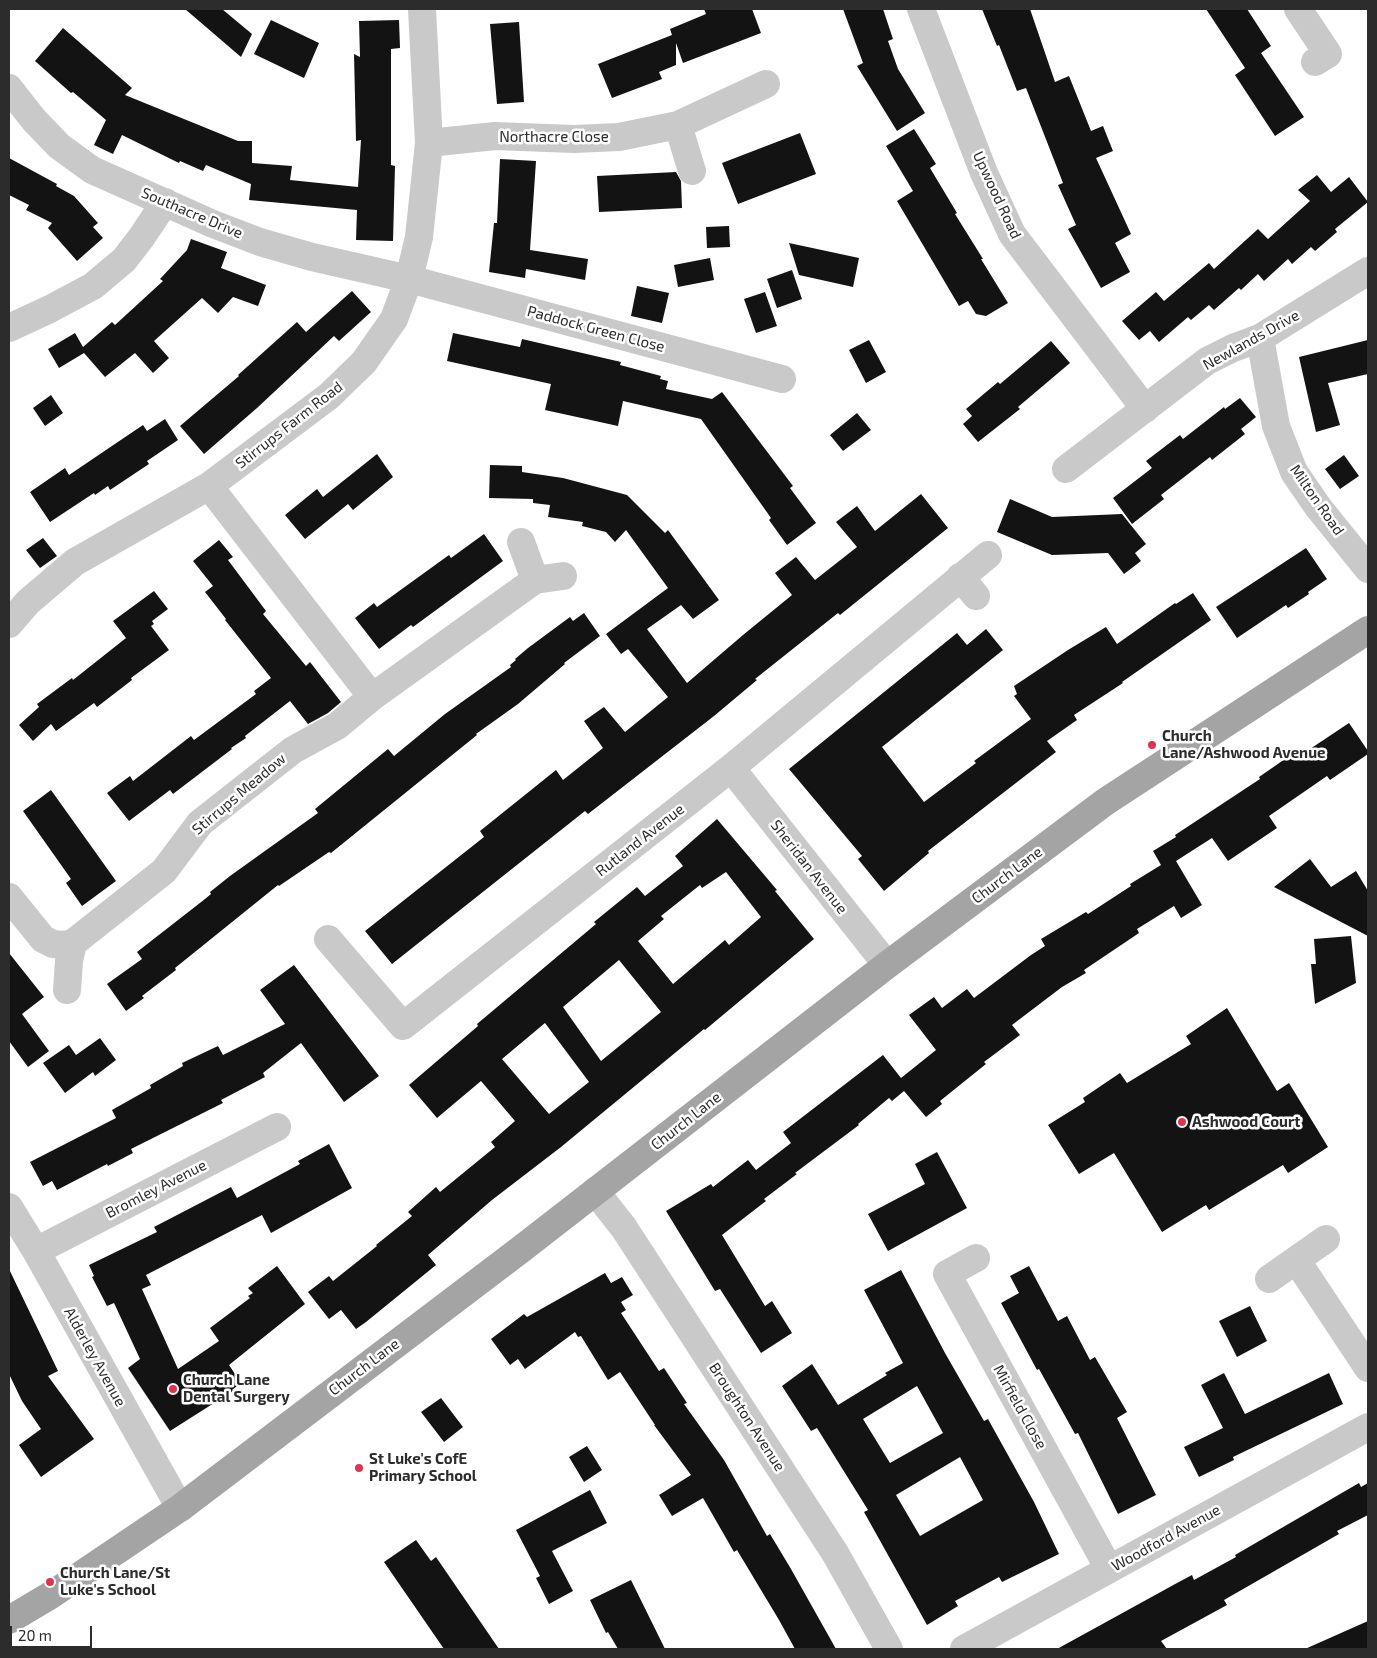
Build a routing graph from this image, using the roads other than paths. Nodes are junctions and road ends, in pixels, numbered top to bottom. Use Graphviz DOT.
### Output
graph roads {
  1 [pos="422,9"];
  2 [pos="921,9"];
  3 [pos="1298,9"];
  4 [pos="1328,54"];
  5 [pos="766,84"];
  6 [pos="9,88"];
  7 [pos="678,125"];
  8 [pos="428,143"];
  9 [pos="692,171"];
  10 [pos="165,202"];
  11 [pos="1368,272"];
  12 [pos="409,280"];
  13 [pos="9,328"];
  14 [pos="1260,338"];
  15 [pos="782,379"];
  16 [pos="1145,409"];
  17 [pos="1066,469"];
  18 [pos="209,486"];
  19 [pos="521,542"];
  20 [pos="988,555"];
  21 [pos="1368,569"];
  22 [pos="563,576"];
  23 [pos="535,580"];
  24 [pos="9,624"];
  25 [pos="1368,630"];
  26 [pos="372,697"];
  27 [pos="731,768"];
  28 [pos="9,897"];
  29 [pos="328,939"];
  30 [pos="74,943"];
  31 [pos="887,965"];
  32 [pos="67,990"];
  33 [pos="277,1128"];
  34 [pos="595,1190"];
  35 [pos="9,1207"];
  36 [pos="1326,1239"];
  37 [pos="36,1251"];
  38 [pos="976,1258"];
  39 [pos="1297,1261"];
  40 [pos="1269,1279"];
  41 [pos="1368,1368"];
  42 [pos="1368,1427"];
  43 [pos="180,1508"];
  44 [pos="1109,1569"];
  45 [pos="9,1620"];
  46 [pos="889,1649"];
  47 [pos="964,1649"];
  1 -- 8 [label="street, Stirrups Farm Road"];
  2 -- 16 [label="street, Upwood Road"];
  3 -- 4 [label="street"];
  5 -- 7 [label="street, Northacre Close"];
  6 -- 10 [label="street, Southacre Drive"];
  7 -- 8 [label="street, Northacre Close"];
  7 -- 9 [label="street"];
  8 -- 12 [label="street, Stirrups Farm Road"];
  10 -- 12 [label="street, Southacre Drive"];
  10 -- 13 [label="street"];
  11 -- 14 [label="street, Newlands Drive"];
  12 -- 15 [label="street, Paddock Green Close"];
  12 -- 18 [label="street, Stirrups Farm Road"];
  14 -- 16 [label="street, Newlands Drive"];
  14 -- 21 [label="street, Milton Road"];
  16 -- 17 [label="street, Newlands Drive"];
  18 -- 24 [label="street, Stirrups Farm Road"];
  18 -- 26 [label="street"];
  19 -- 23 [label="street"];
  20 -- 27 [label="street, Rutland Avenue"];
  22 -- 23 [label="street, Stirrups Meadow"];
  23 -- 26 [label="street, Stirrups Meadow"];
  25 -- 31 [label="main road, Church Lane"];
  26 -- 30 [label="street, Stirrups Meadow"];
  27 -- 29 [label="street, Rutland Avenue"];
  27 -- 31 [label="street, Sheridan Avenue"];
  28 -- 30 [label="street"];
  30 -- 32 [label="street"];
  31 -- 34 [label="main road, Church Lane"];
  33 -- 37 [label="street, Bromley Avenue"];
  34 -- 43 [label="main road, Church Lane"];
  34 -- 46 [label="street, Broughton Avenue"];
  35 -- 37 [label="street, Alderley Avenue"];
  36 -- 39 [label="street"];
  37 -- 43 [label="street, Alderley Avenue"];
  38 -- 44 [label="street, Mirfield Close"];
  39 -- 40 [label="street"];
  39 -- 41 [label="street"];
  42 -- 44 [label="street, Woodford Avenue"];
  43 -- 45 [label="main road, Church Lane"];
  44 -- 47 [label="street, Woodford Avenue"];
}
